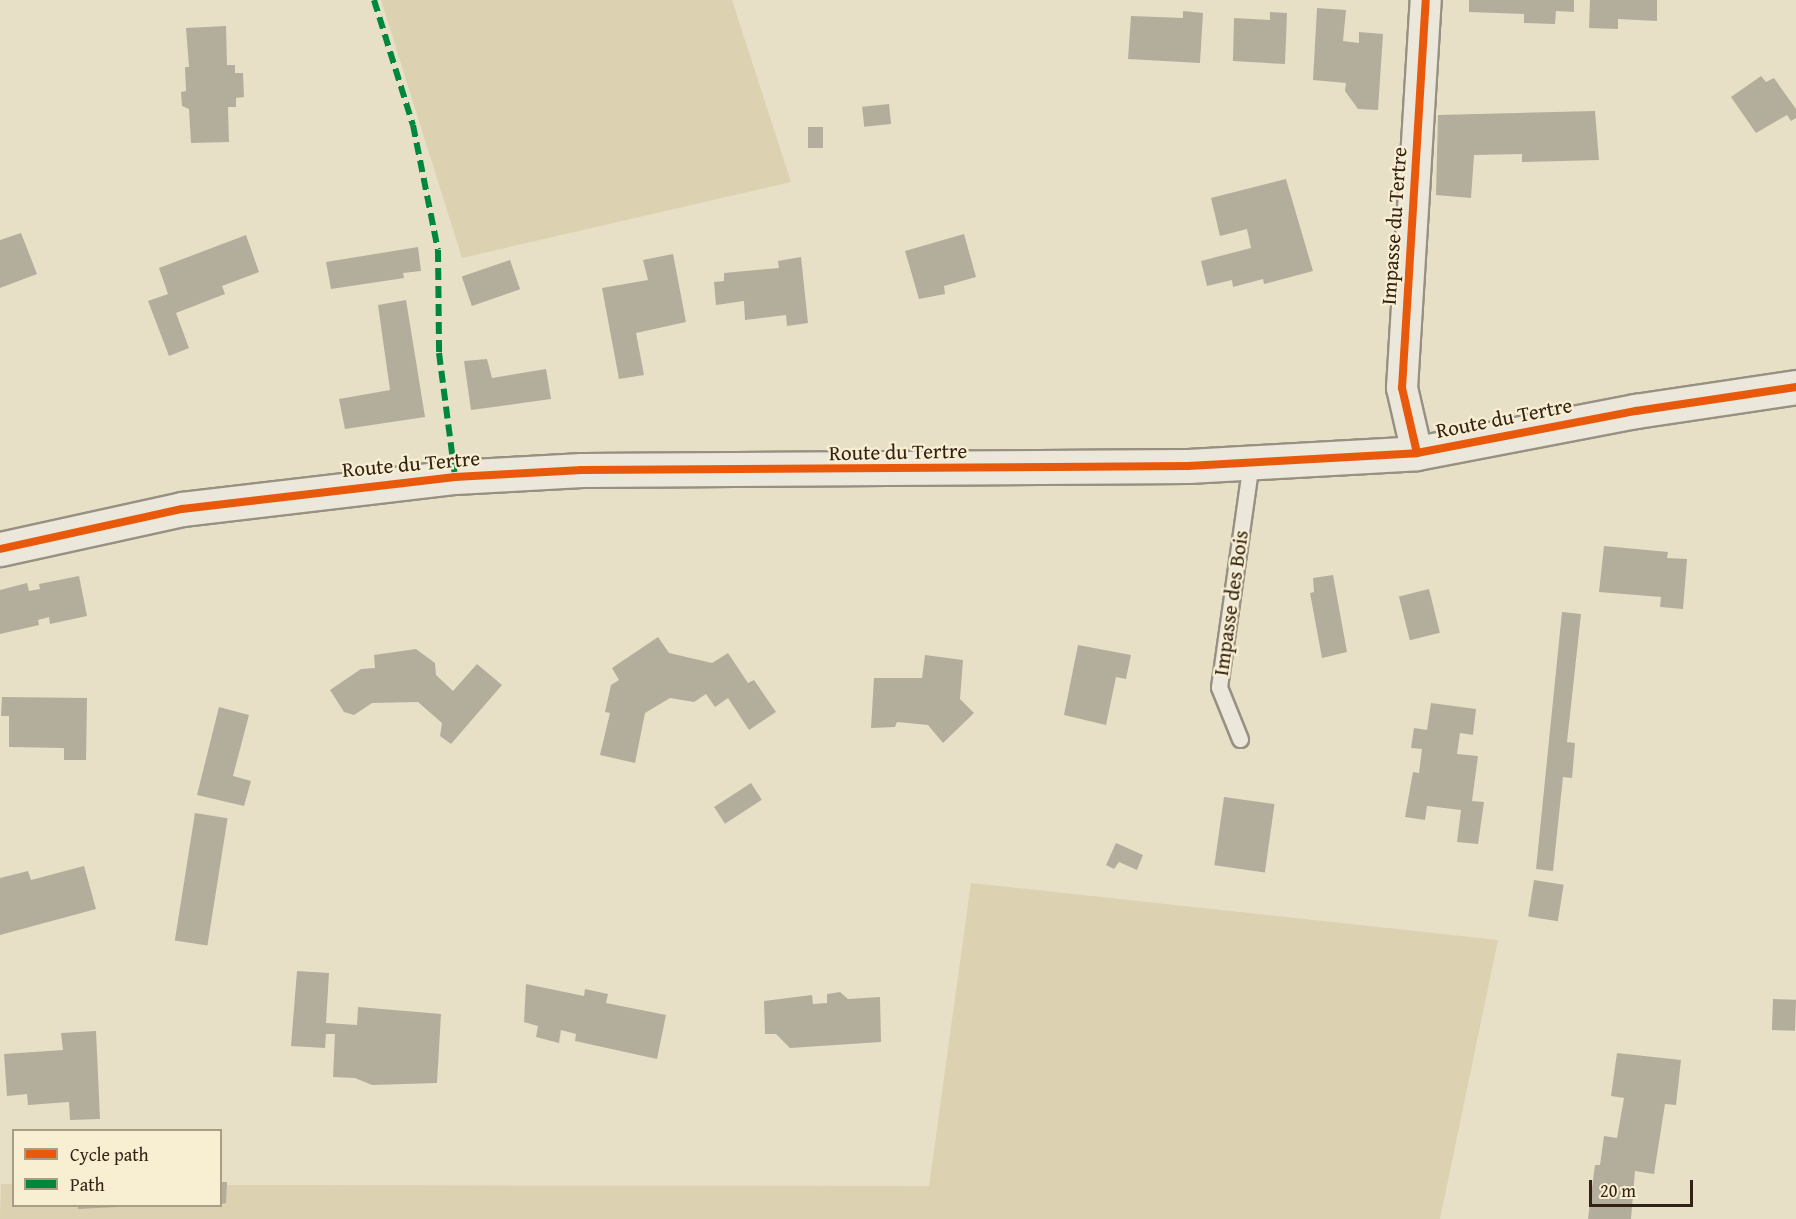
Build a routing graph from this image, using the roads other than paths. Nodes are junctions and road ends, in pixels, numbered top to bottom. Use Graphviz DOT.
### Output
graph roads {
  1 [pos="1426,0"];
  2 [pos="1796,387"];
  3 [pos="1417,453"];
  4 [pos="1251,463"];
  5 [pos="0,549"];
  6 [pos="1240,739"];
  1 -- 3 [label="street, Impasse du Tertre"];
  2 -- 3 [label="street, Route du Tertre"];
  3 -- 4 [label="street, Route du Tertre"];
  4 -- 5 [label="street, Route du Tertre"];
  4 -- 6 [label="lane, Impasse des Bois"];
}
